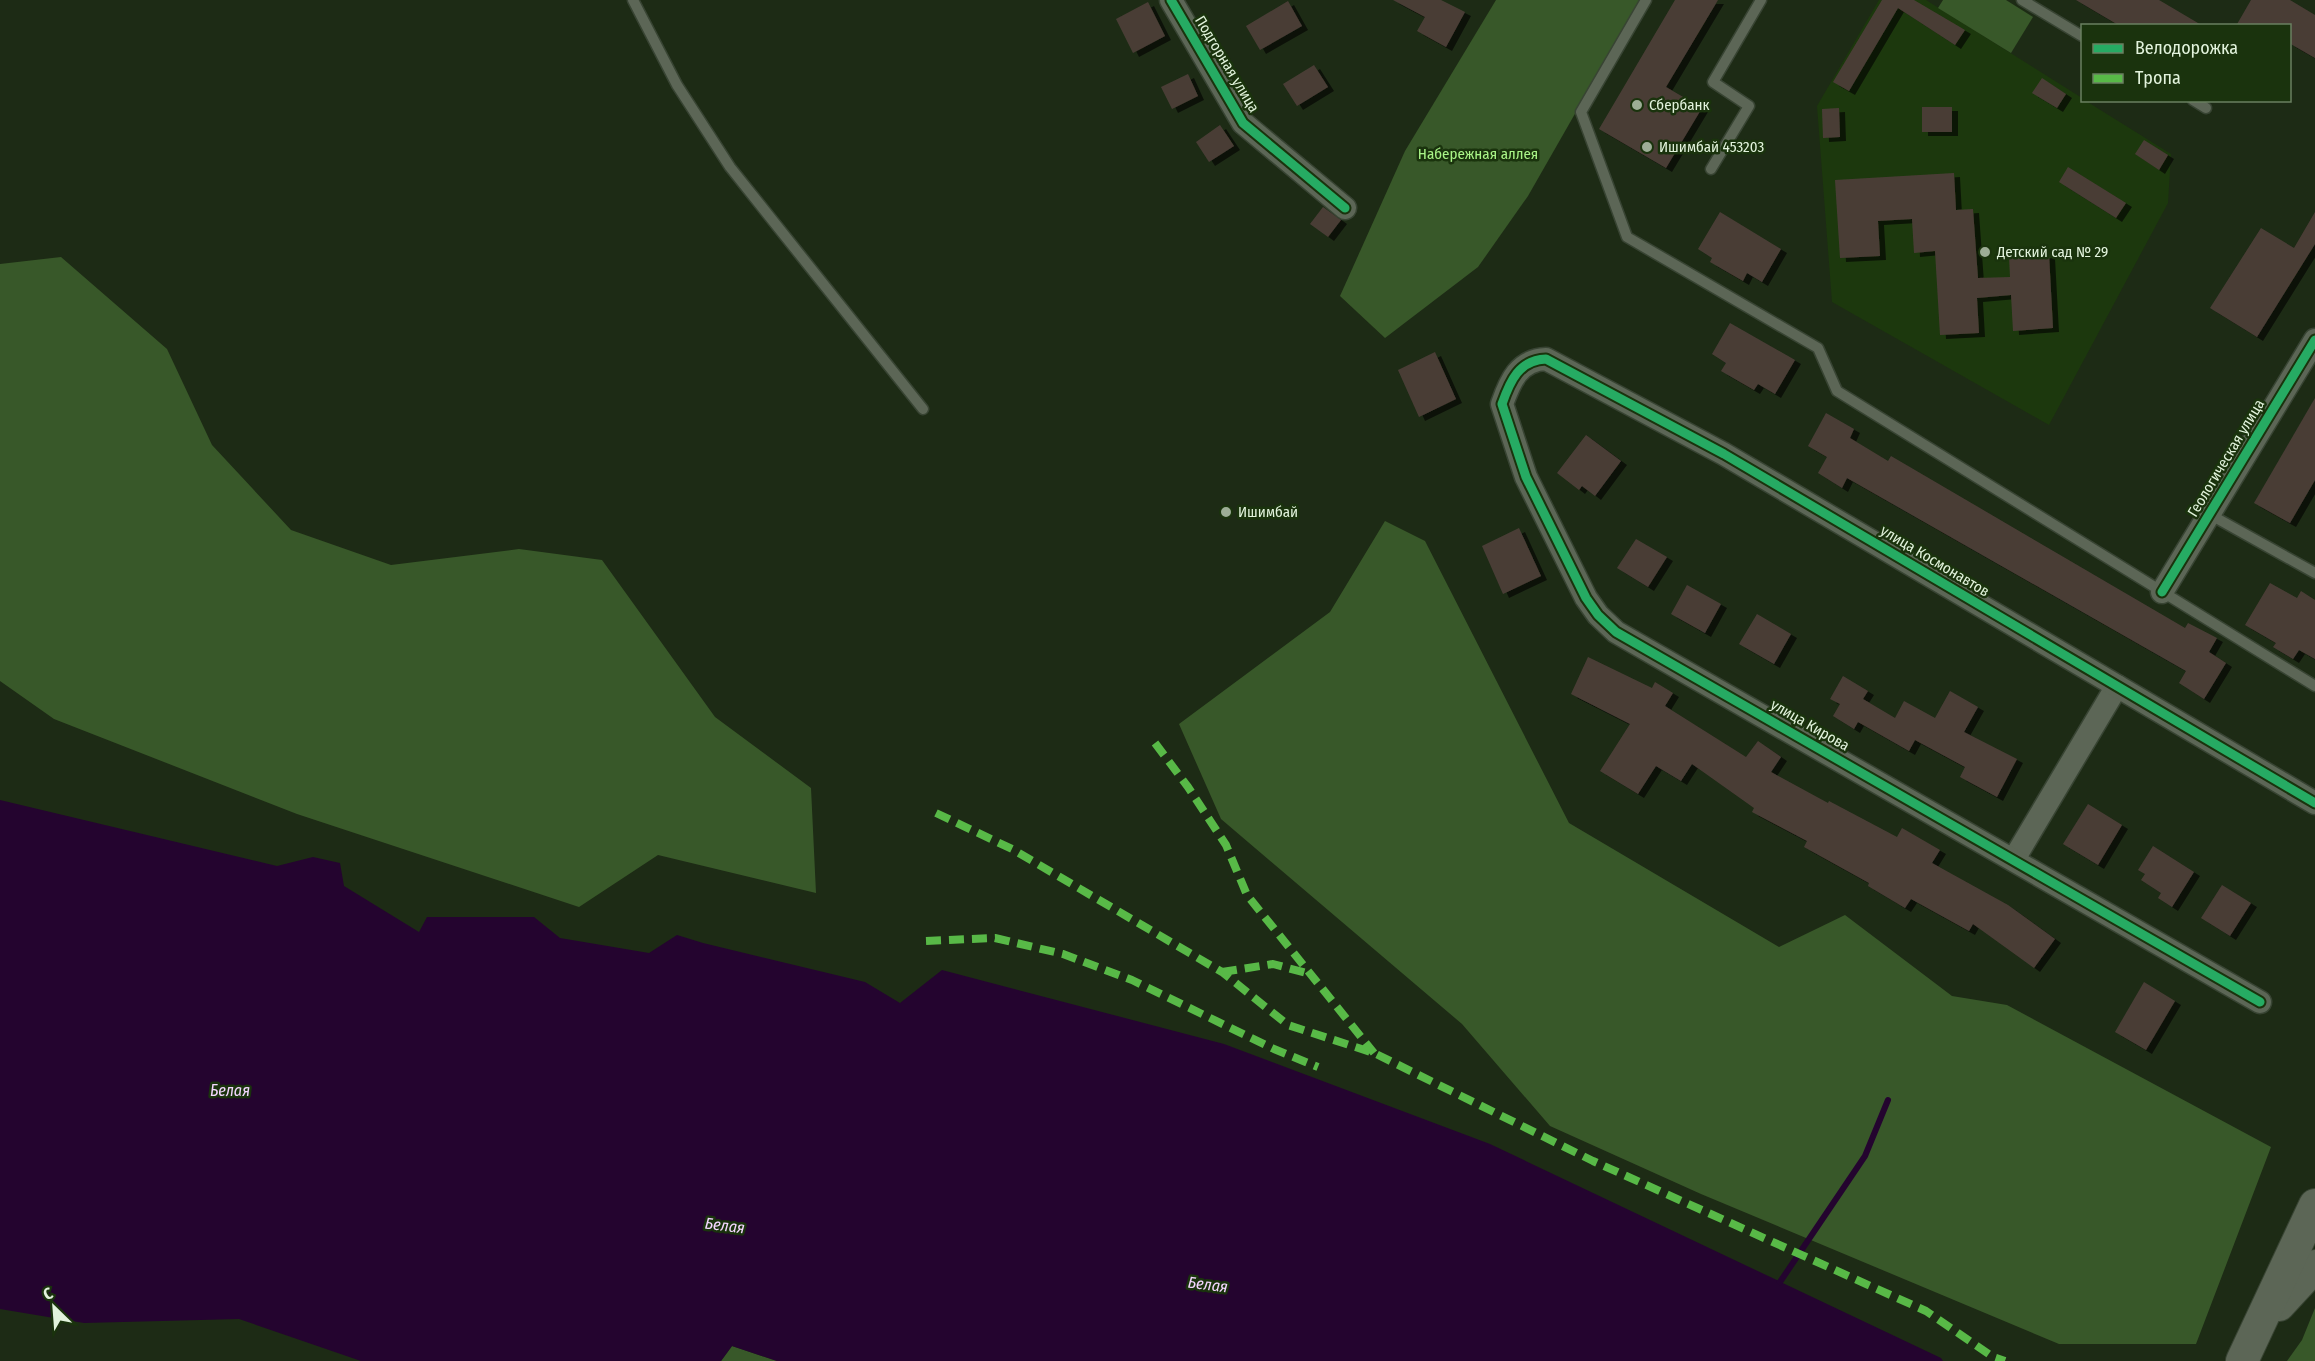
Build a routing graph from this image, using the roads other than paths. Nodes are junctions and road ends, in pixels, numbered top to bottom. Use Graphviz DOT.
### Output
graph roads {
  1 [pos="633,0"];
  2 [pos="1171,0"];
  3 [pos="1646,0"];
  4 [pos="1761,0"];
  5 [pos="2022,0"];
  6 [pos="2081,35"];
  7 [pos="2196,102"];
  8 [pos="2206,108"];
  9 [pos="1711,169"];
  10 [pos="1345,208"];
  11 [pos="2315,340"];
  12 [pos="1533,360"];
  13 [pos="923,409"];
  14 [pos="2209,514"];
  15 [pos="2315,573"];
  16 [pos="2162,592"];
  17 [pos="2117,686"];
  18 [pos="2315,686"];
  19 [pos="2315,803"];
  20 [pos="2014,859"];
  21 [pos="2260,1002"];
  22 [pos="2315,1205"];
  23 [pos="2315,1266"];
  24 [pos="2258,1328"];
  25 [pos="2242,1361"];
  1 -- 13 [label="lane"];
  2 -- 10 [label="street, Подгорная улица"];
  3 -- 16 [label="lane"];
  4 -- 9 [label="lane"];
  5 -- 6 [label="lane"];
  7 -- 8 [label="lane"];
  11 -- 14 [label="street, Геологическая улица"];
  12 -- 17 [label="street, улица Космонавтов"];
  12 -- 20 [label="street, улица Кирова"];
  14 -- 15 [label="lane"];
  14 -- 16 [label="street, Геологическая улица"];
  16 -- 18 [label="lane"];
  17 -- 19 [label="street, улица Космонавтов"];
  17 -- 20 [label="street"];
  20 -- 21 [label="street, улица Кирова"];
  22 -- 24 [label="main road"];
  23 -- 24 [label="main road"];
  24 -- 25 [label="main road"];
}
